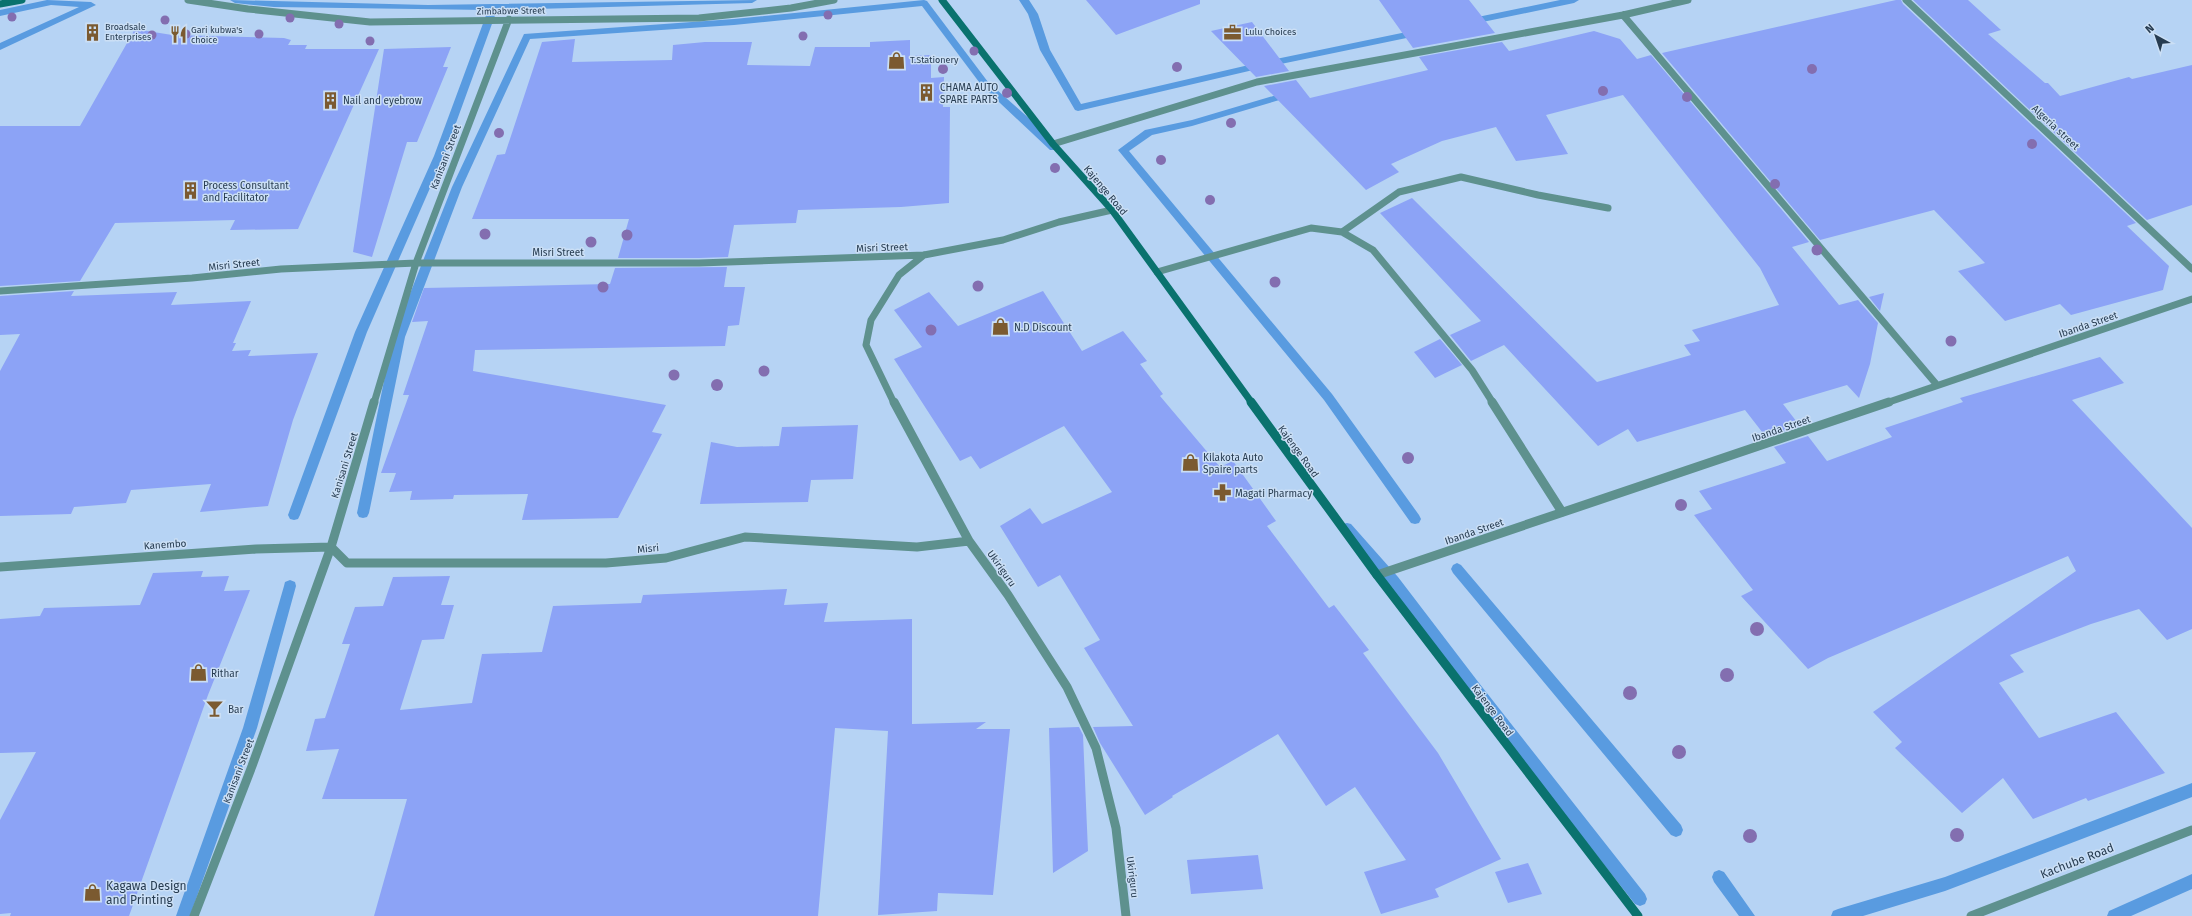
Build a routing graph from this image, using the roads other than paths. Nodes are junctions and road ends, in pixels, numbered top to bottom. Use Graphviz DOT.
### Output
graph roads {
  1 [pos="22,0"];
  2 [pos="188,0"];
  3 [pos="834,0"];
  4 [pos="942,0"];
  5 [pos="1688,0"];
  6 [pos="1906,0"];
  7 [pos="0,4"];
  8 [pos="1623,15"];
  9 [pos="510,19"];
  10 [pos="1053,144"];
  11 [pos="1608,208"];
  12 [pos="1112,210"];
  13 [pos="1342,232"];
  14 [pos="924,255"];
  15 [pos="416,263"];
  16 [pos="2192,269"];
  17 [pos="1157,272"];
  18 [pos="0,291"];
  19 [pos="2192,299"];
  20 [pos="1937,385"];
  21 [pos="1562,512"];
  22 [pos="970,541"];
  23 [pos="331,547"];
  24 [pos="0,568"];
  25 [pos="1377,575"];
  26 [pos="2192,830"];
  27 [pos="194,916"];
  28 [pos="1126,916"];
  29 [pos="1638,916"];
  30 [pos="1970,916"];
  1 -- 7 [label="street"];
  2 -- 9 [label="street, Zimbabwe Street"];
  3 -- 9 [label="street, Zimbabwe Street"];
  4 -- 10 [label="street, Kajenge Road"];
  5 -- 8 [label="street"];
  6 -- 16 [label="street, Algeria street"];
  8 -- 10 [label="street"];
  8 -- 20 [label="street"];
  9 -- 15 [label="street, Kanisani Street"];
  10 -- 12 [label="street, Kajenge Road"];
  11 -- 13 [label="street"];
  12 -- 14 [label="street, Misri Street"];
  12 -- 17 [label="street, Kajenge Road"];
  13 -- 17 [label="street"];
  13 -- 21 [label="street"];
  14 -- 15 [label="street, Misri Street"];
  14 -- 22 [label="street, Ukiriguru"];
  15 -- 18 [label="street, Misri Street"];
  15 -- 23 [label="street, Kanisani Street"];
  17 -- 25 [label="street, Kajenge Road"];
  19 -- 20 [label="street, Ibanda Street"];
  20 -- 21 [label="street, Ibanda Street"];
  21 -- 25 [label="street, Ibanda Street"];
  22 -- 23 [label="street, Misri"];
  22 -- 28 [label="street, Ukiriguru"];
  23 -- 24 [label="street, Kanembo"];
  23 -- 27 [label="street, Kanisani Street"];
  25 -- 29 [label="street, Kajenge Road"];
  26 -- 30 [label="street, Kachube Road"];
}
